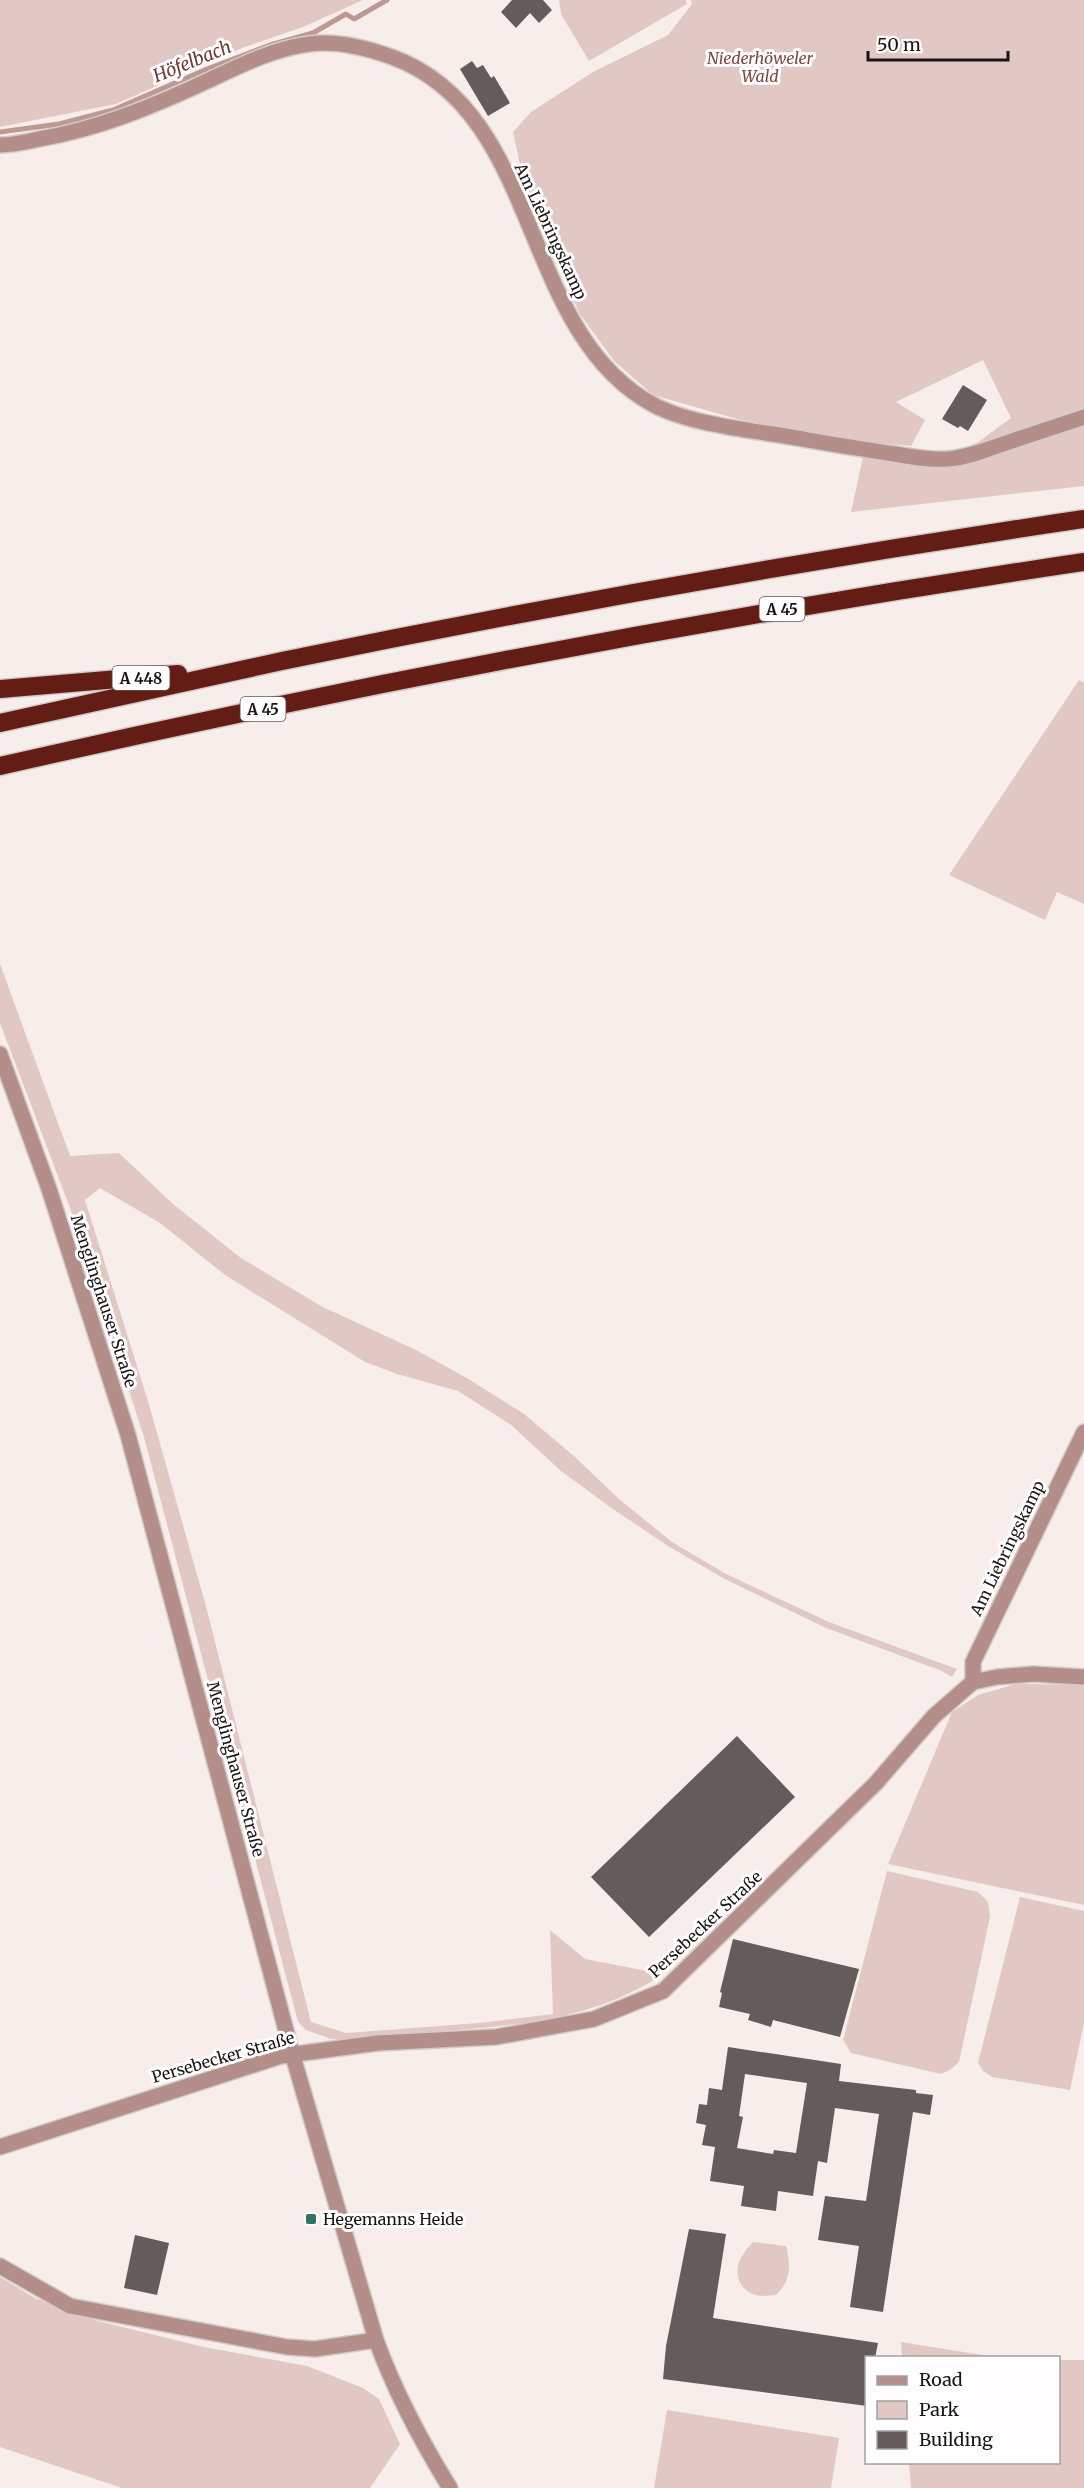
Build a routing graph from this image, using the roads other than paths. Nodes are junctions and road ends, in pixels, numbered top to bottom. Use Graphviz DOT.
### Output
graph roads {
  1 [pos="0,145"];
  2 [pos="1084,417"];
  3 [pos="1084,519"];
  4 [pos="1084,562"];
  5 [pos="281,662"];
  6 [pos="0,689"];
  7 [pos="0,723"];
  8 [pos="0,765"];
  9 [pos="0,1054"];
  10 [pos="1084,1432"];
  11 [pos="1084,1677"];
  12 [pos="972,1682"];
  13 [pos="292,2053"];
  14 [pos="0,2147"];
  15 [pos="0,2266"];
  16 [pos="376,2340"];
  17 [pos="450,2488"];
  1 -- 2 [label="street, Am Liebringskamp"];
  3 -- 5 [label="highway"];
  4 -- 8 [label="highway, A 45"];
  5 -- 6 [label="highway, A 448"];
  5 -- 7 [label="highway"];
  9 -- 13 [label="street, Menglinghauser Straße"];
  10 -- 12 [label="street, Am Liebringskamp"];
  11 -- 12 [label="street"];
  12 -- 13 [label="street, Persebecker Straße"];
  13 -- 14 [label="street, Persebecker Straße"];
  13 -- 16 [label="street, Menglinghauser Straße"];
  15 -- 16 [label="street"];
  16 -- 17 [label="street, Menglinghauser Straße"];
}
